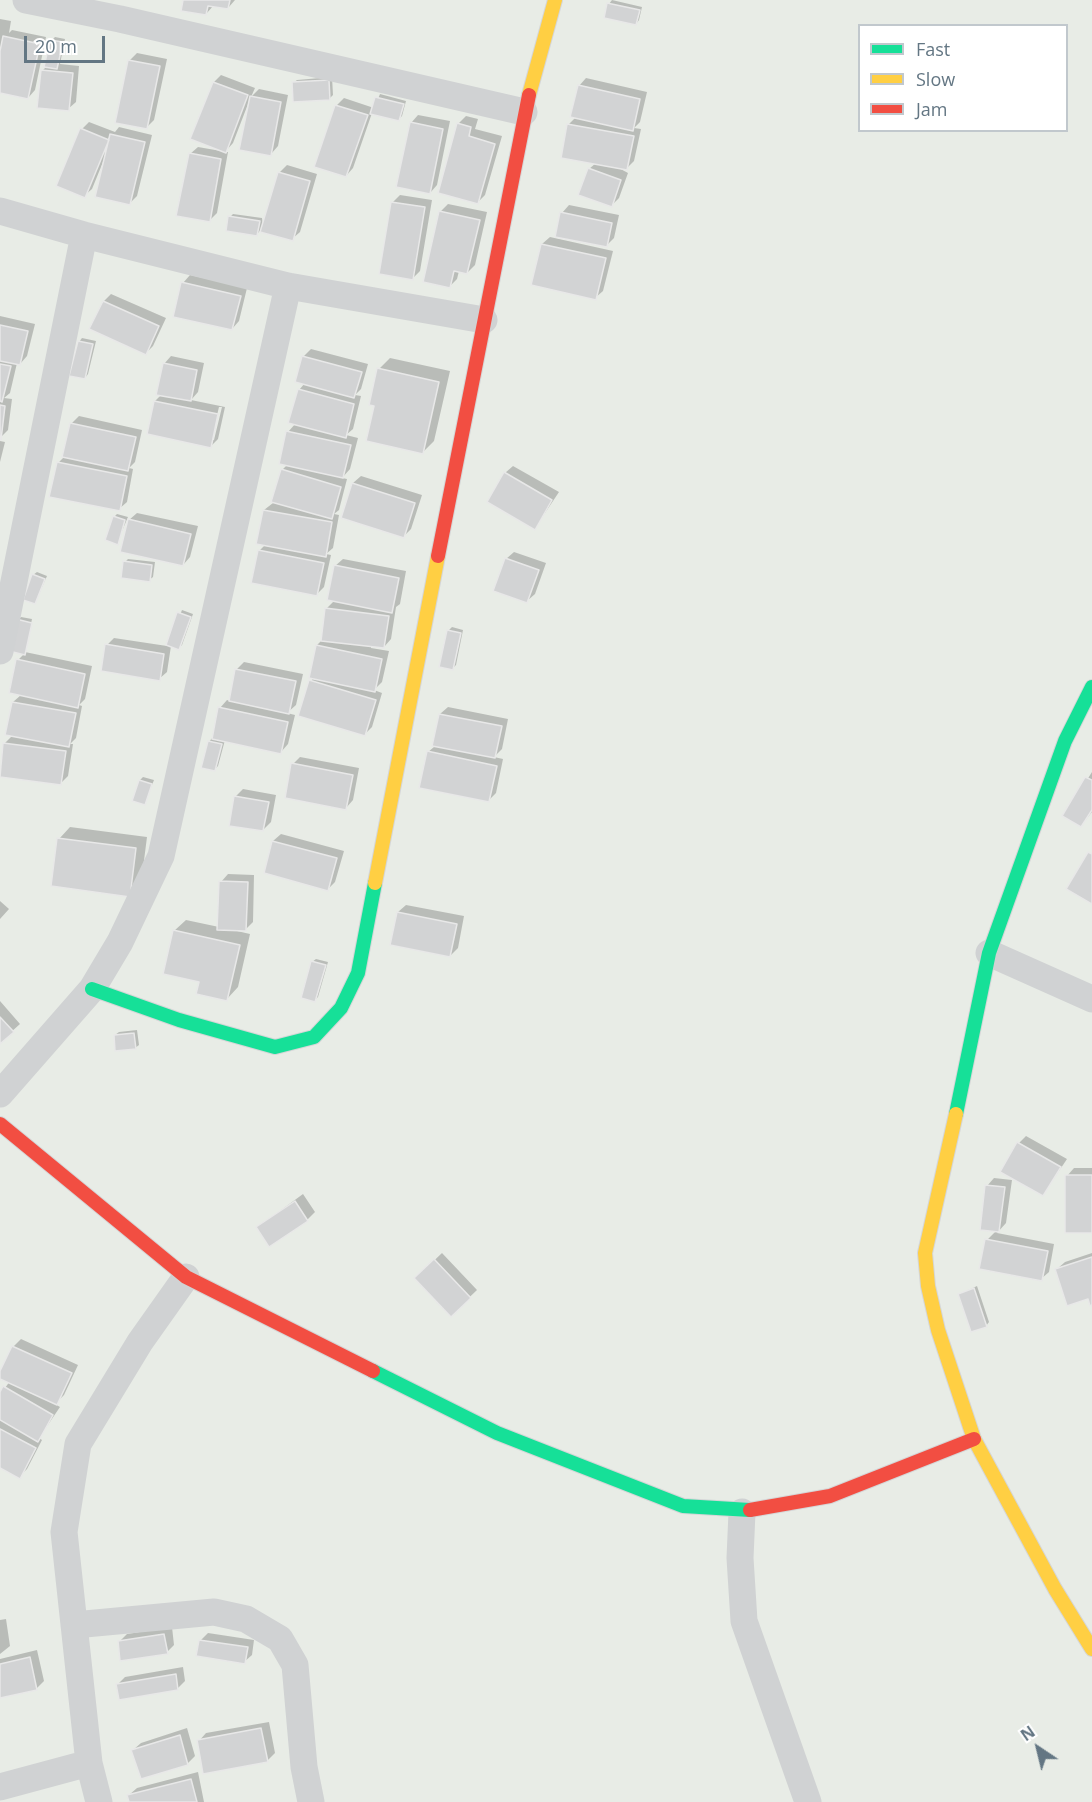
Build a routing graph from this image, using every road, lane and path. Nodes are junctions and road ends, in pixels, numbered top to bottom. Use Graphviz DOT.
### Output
graph roads {
  1 [pos="26,0"];
  2 [pos="555,0"];
  3 [pos="123,9"];
  4 [pos="524,112"];
  5 [pos="0,211"];
  6 [pos="84,235"];
  7 [pos="288,286"];
  8 [pos="484,320"];
  9 [pos="0,651"];
  10 [pos="1092,687"];
  11 [pos="990,954"];
  12 [pos="92,990"];
  13 [pos="1092,999"];
  14 [pos="0,1094"];
  15 [pos="0,1124"];
  16 [pos="186,1277"];
  17 [pos="974,1439"];
  18 [pos="742,1512"];
  19 [pos="74,1625"];
  20 [pos="1092,1649"];
  21 [pos="89,1763"];
  22 [pos="0,1786"];
  23 [pos="99,1802"];
  24 [pos="311,1802"];
  25 [pos="808,1802"];
  1 -- 3 [label="street"];
  2 -- 4 [label="street"];
  3 -- 4 [label="street"];
  4 -- 8 [label="street"];
  5 -- 6 [label="street"];
  6 -- 7 [label="street"];
  6 -- 9 [label="street"];
  7 -- 8 [label="street"];
  7 -- 12 [label="street"];
  8 -- 12 [label="street"];
  10 -- 11 [label="street"];
  11 -- 13 [label="street"];
  11 -- 17 [label="street"];
  12 -- 14 [label="street"];
  15 -- 16 [label="street"];
  16 -- 18 [label="street"];
  16 -- 19 [label="street"];
  17 -- 18 [label="street"];
  17 -- 20 [label="street"];
  18 -- 25 [label="street"];
  19 -- 21 [label="street"];
  19 -- 24 [label="street"];
  21 -- 22 [label="street"];
  21 -- 23 [label="street"];
}
